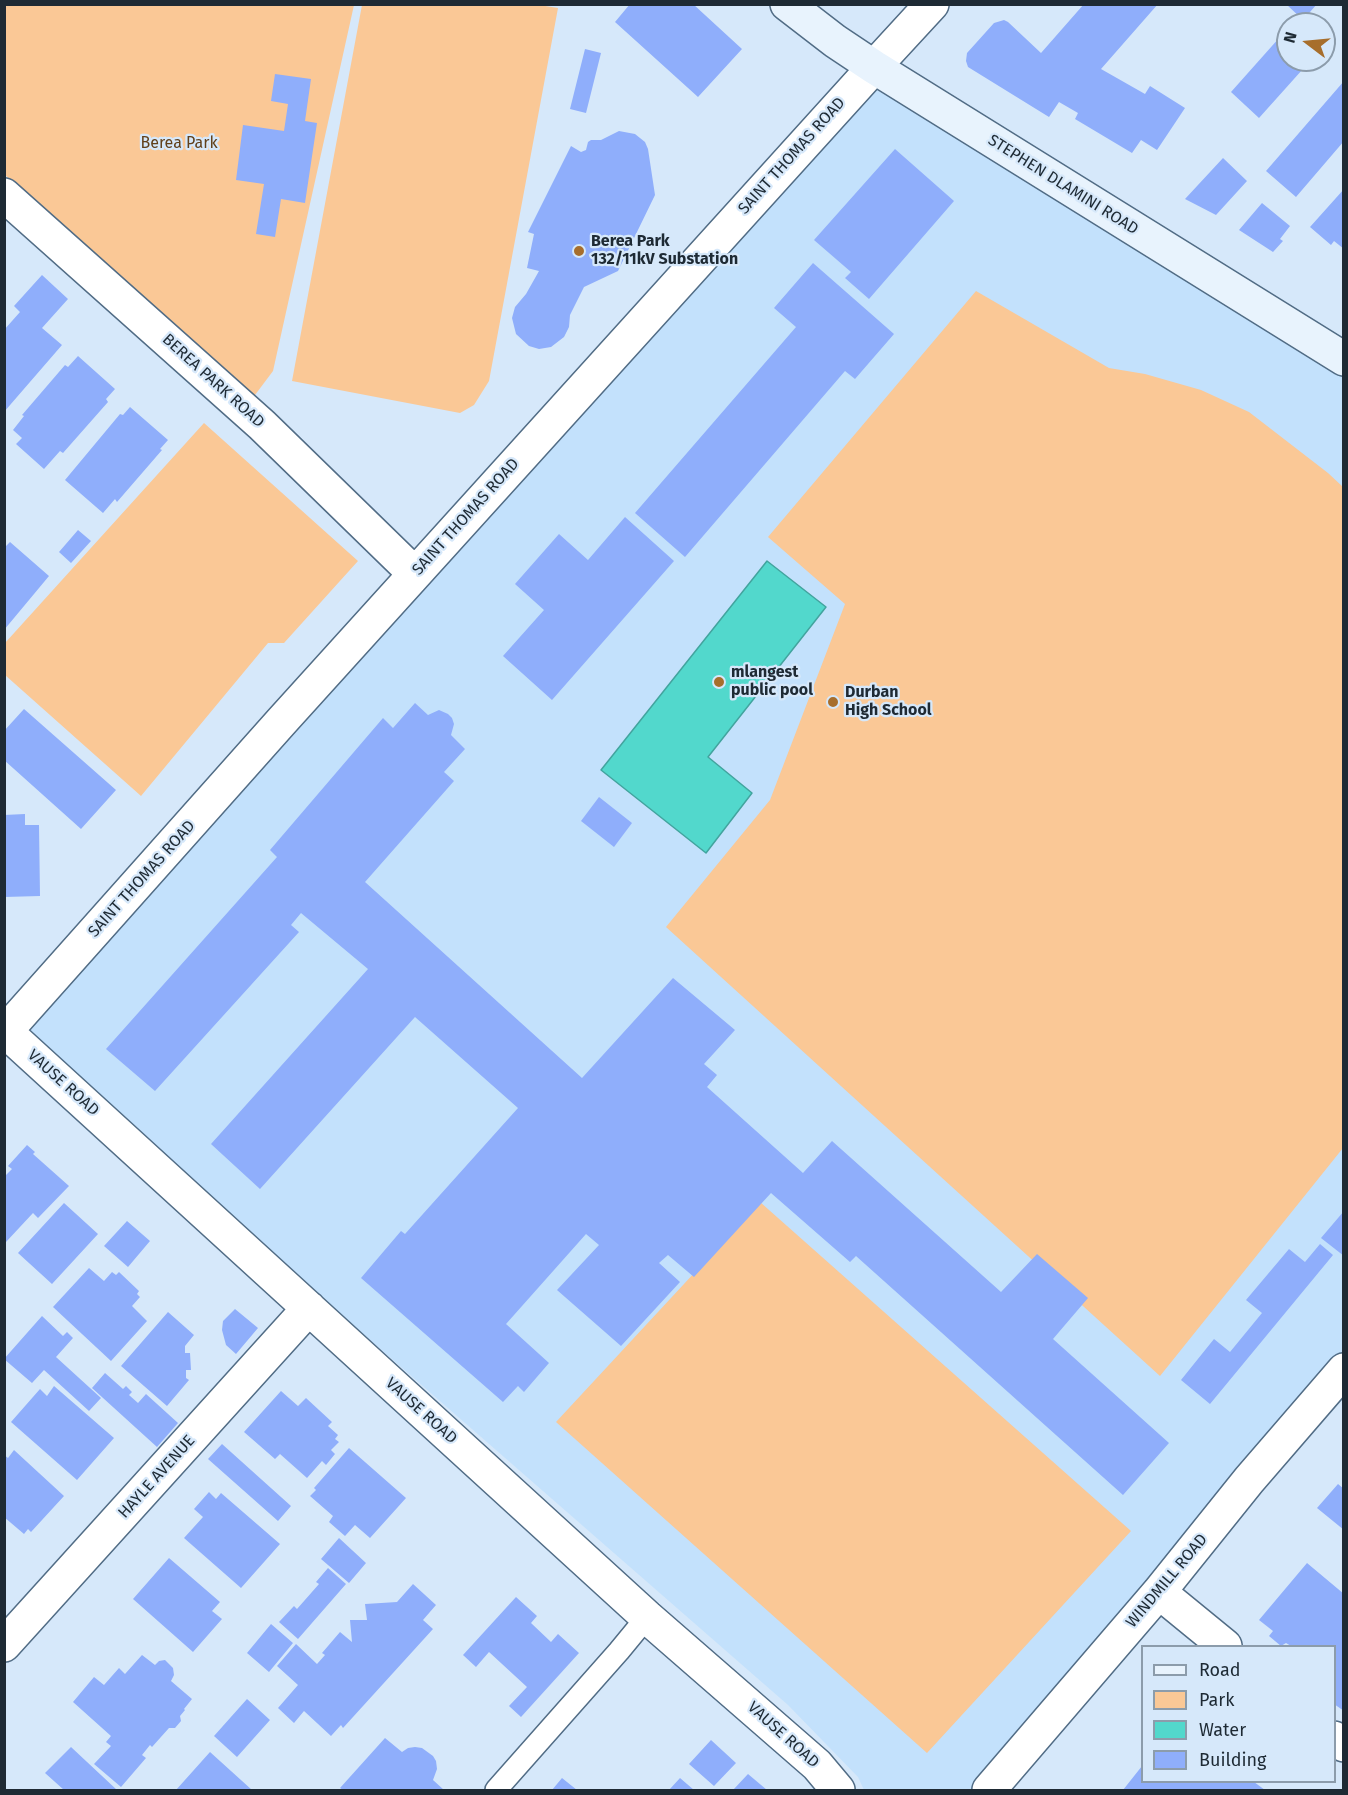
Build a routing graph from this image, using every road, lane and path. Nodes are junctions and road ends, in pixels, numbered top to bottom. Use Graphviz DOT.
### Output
graph roads {
  1 [pos="787,4"];
  2 [pos="932,4"];
  3 [pos="874,67"];
  4 [pos="4,195"];
  5 [pos="1344,359"];
  6 [pos="415,574"];
  7 [pos="5,1031"];
  8 [pos="309,1308"];
  9 [pos="1344,1370"];
  10 [pos="1159,1592"];
  11 [pos="647,1617"];
  12 [pos="4,1645"];
  13 [pos="1223,1645"];
  14 [pos="496,1791"];
  15 [pos="838,1791"];
  16 [pos="989,1791"];
  1 -- 3 [label="main road, STEPHEN DLAMINI ROAD"];
  2 -- 3 [label="street, SAINT THOMAS ROAD"];
  3 -- 5 [label="main road, STEPHEN DLAMINI ROAD"];
  3 -- 6 [label="street, SAINT THOMAS ROAD"];
  4 -- 6 [label="street, BEREA PARK ROAD"];
  6 -- 7 [label="street, SAINT THOMAS ROAD"];
  7 -- 8 [label="street, VAUSE ROAD"];
  8 -- 11 [label="street, VAUSE ROAD"];
  8 -- 12 [label="street, HAYLE AVENUE"];
  9 -- 10 [label="street, WINDMILL ROAD"];
  10 -- 13 [label="street"];
  10 -- 16 [label="street, WINDMILL ROAD"];
  11 -- 14 [label="lane"];
  11 -- 15 [label="street, VAUSE ROAD"];
}
